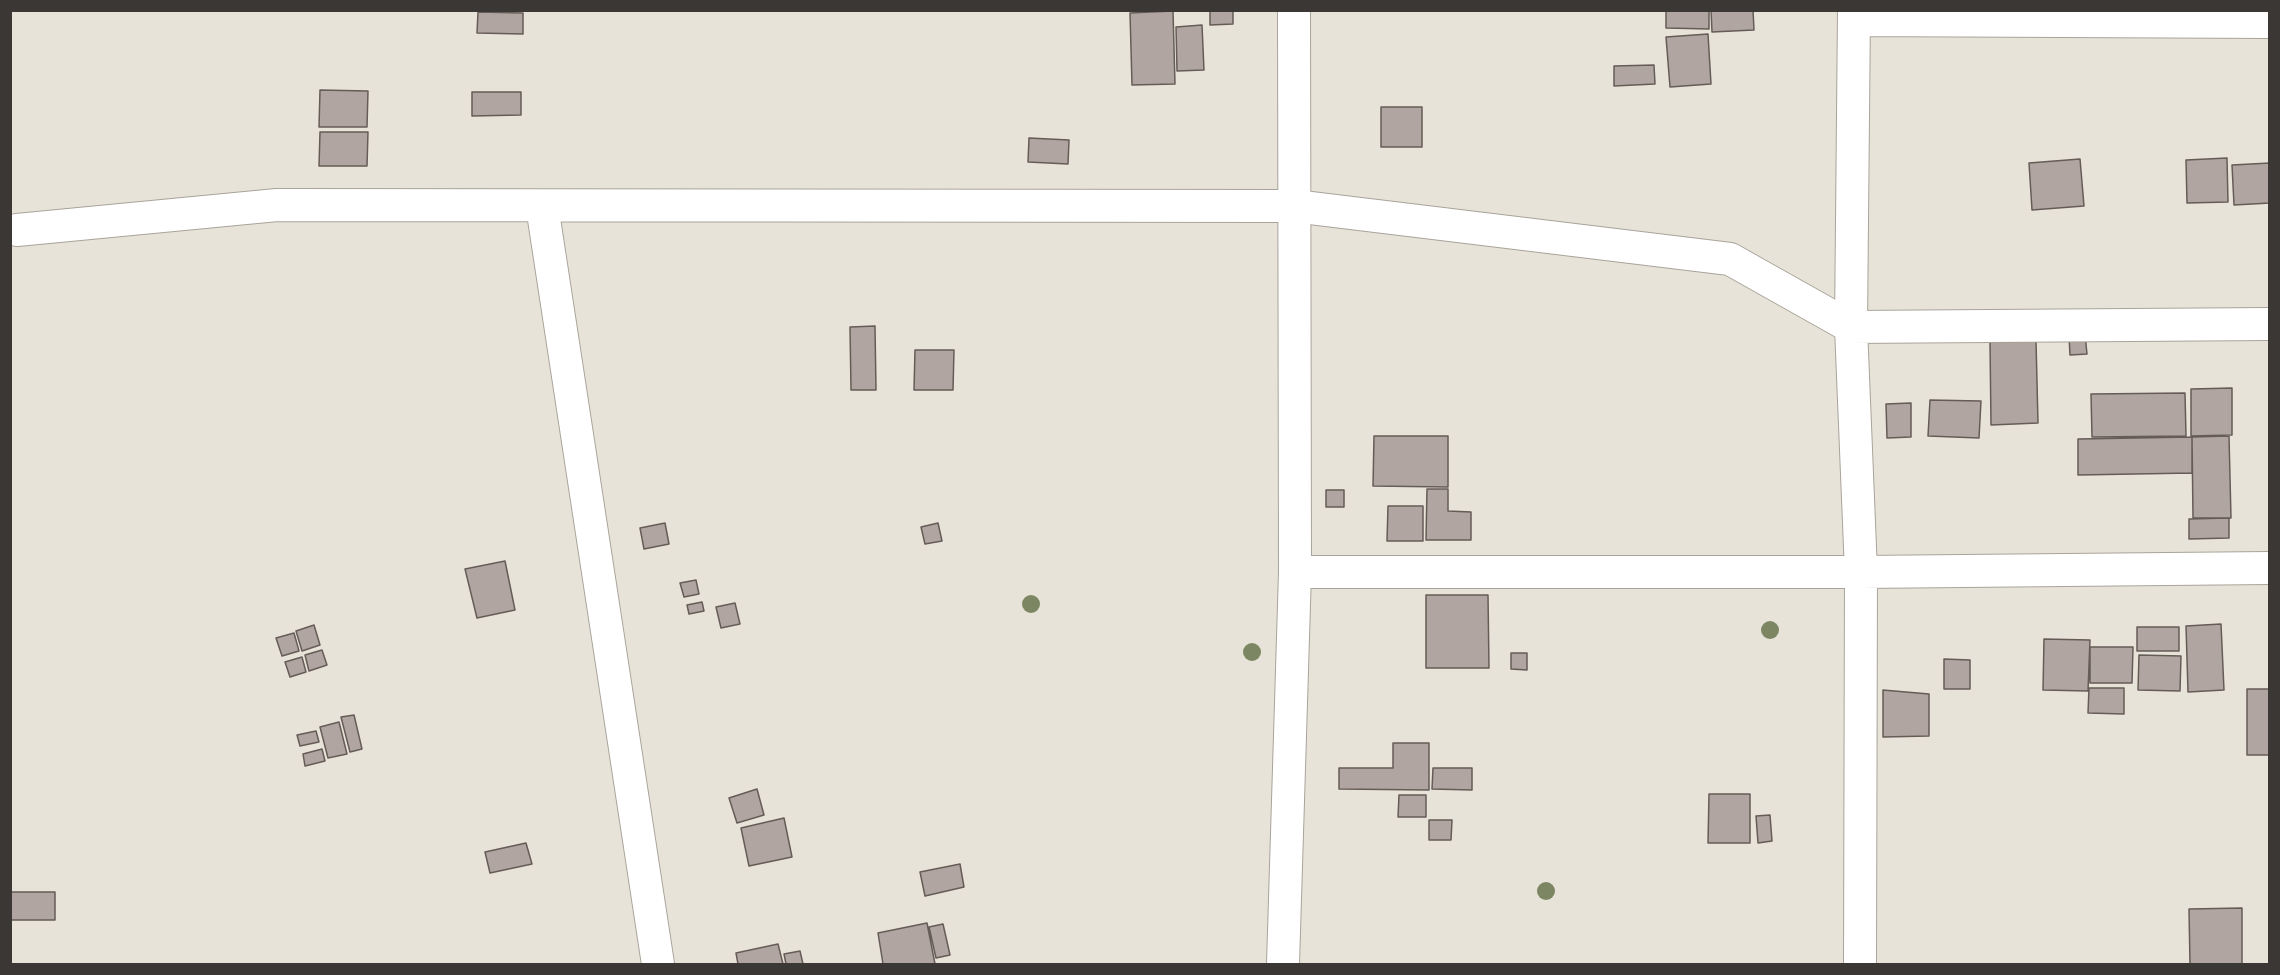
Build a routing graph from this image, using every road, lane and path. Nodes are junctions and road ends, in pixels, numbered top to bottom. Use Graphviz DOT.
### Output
graph roads {
  1 [pos="1294,10"];
  2 [pos="1854,15"];
  3 [pos="2270,22"];
  4 [pos="542,206"];
  5 [pos="1294,206"];
  6 [pos="17,230"];
  7 [pos="2270,324"];
  8 [pos="1851,327"];
  9 [pos="2270,568"];
  10 [pos="1295,572"];
  11 [pos="1862,572"];
  12 [pos="658,964"];
  13 [pos="1283,964"];
  14 [pos="1860,964"];
  1 -- 5 [label="street"];
  2 -- 3 [label="street"];
  2 -- 8 [label="street"];
  4 -- 5 [label="street"];
  4 -- 6 [label="street"];
  4 -- 12 [label="street"];
  5 -- 8 [label="street"];
  5 -- 10 [label="street"];
  7 -- 8 [label="street"];
  8 -- 11 [label="street"];
  9 -- 11 [label="street"];
  10 -- 11 [label="street"];
  10 -- 13 [label="street"];
  11 -- 14 [label="street"];
}
